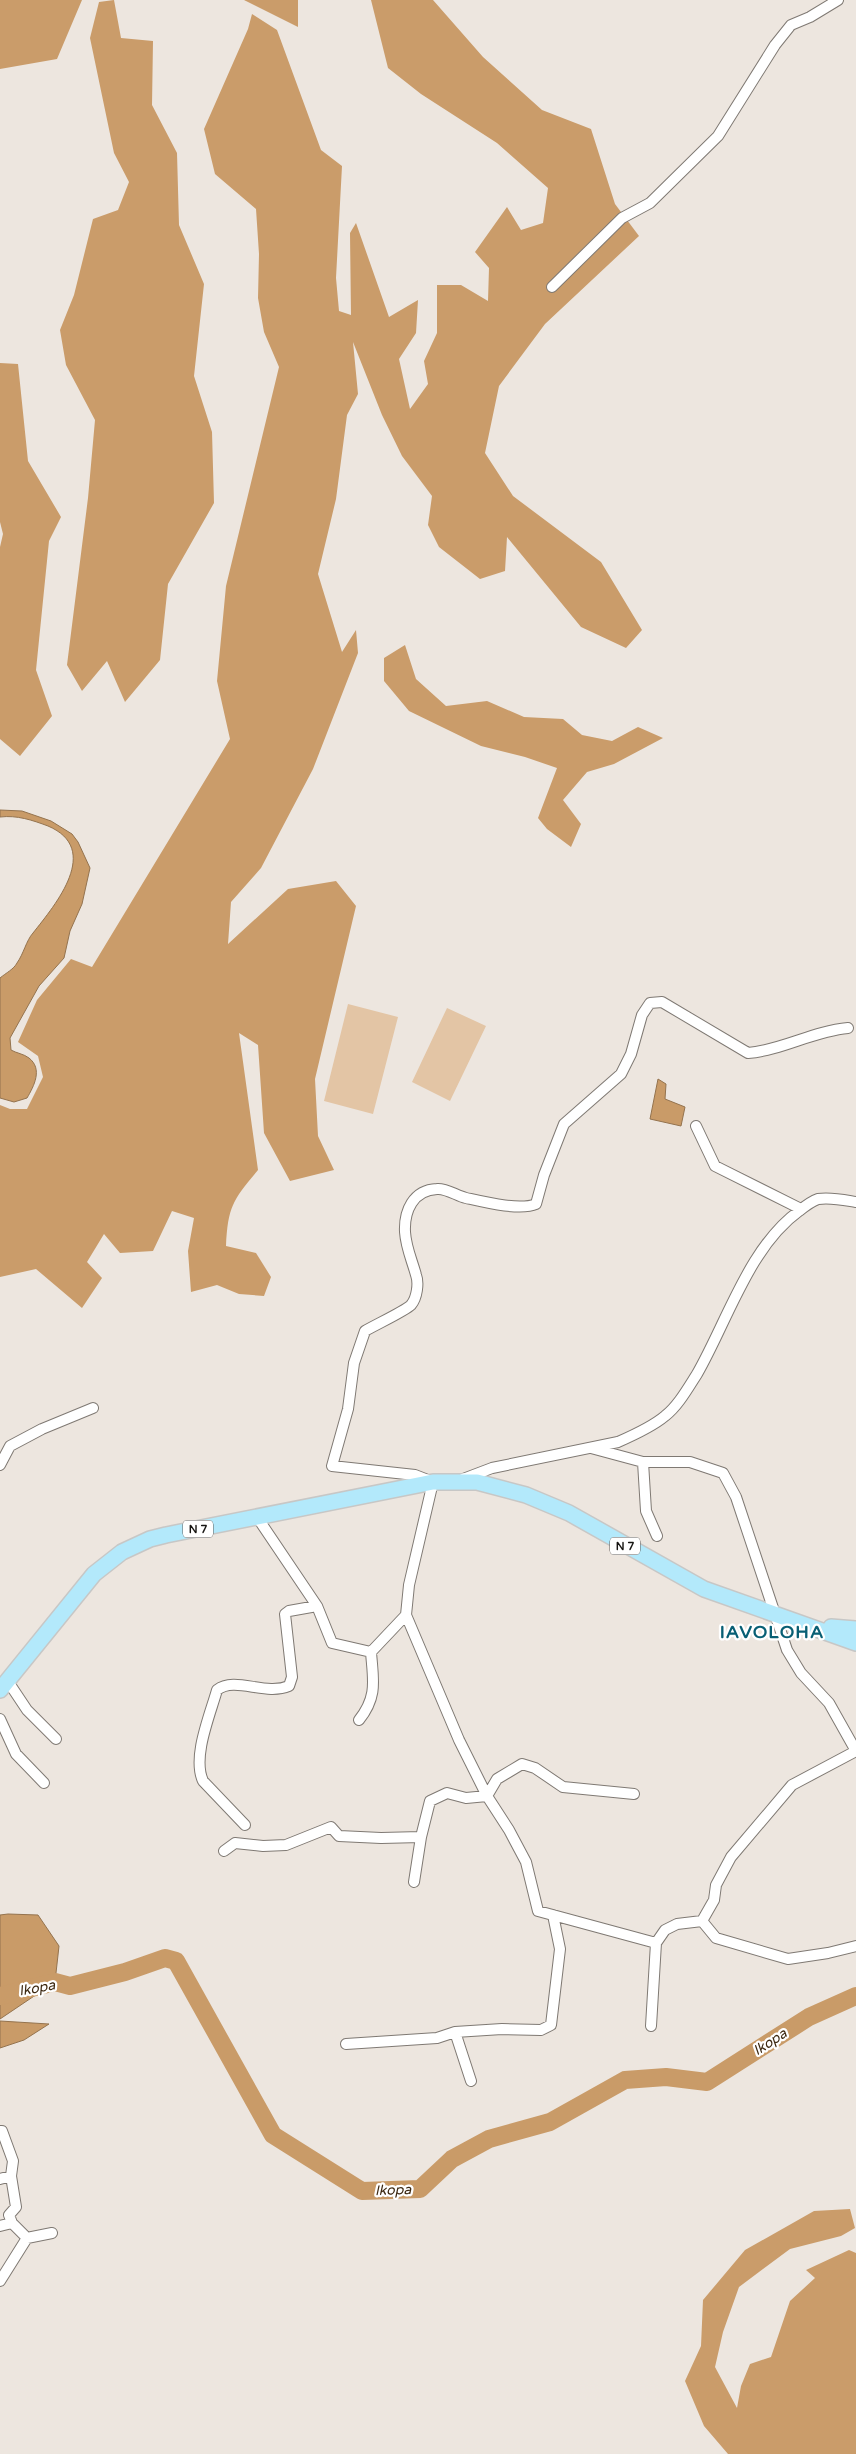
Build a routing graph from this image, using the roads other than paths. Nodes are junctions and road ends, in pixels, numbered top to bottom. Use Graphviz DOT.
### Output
graph roads {
  1 [pos="838,0"];
  2 [pos="552,287"];
  3 [pos="848,1028"];
  4 [pos="696,1126"];
  5 [pos="856,1202"];
  6 [pos="801,1210"];
  7 [pos="93,1408"];
  8 [pos="592,1448"];
  9 [pos="643,1462"];
  10 [pos="0,1465"];
  11 [pos="457,1481"];
  12 [pos="433,1482"];
  13 [pos="258,1517"];
  14 [pos="657,1536"];
  15 [pos="318,1606"];
  16 [pos="406,1615"];
  17 [pos="775,1615"];
  18 [pos="790,1619"];
  19 [pos="856,1630"];
  20 [pos="856,1643"];
  21 [pos="371,1652"];
  22 [pos="4,1685"];
  23 [pos="0,1719"];
  24 [pos="359,1720"];
  25 [pos="56,1739"];
  26 [pos="856,1751"];
  27 [pos="44,1782"];
  28 [pos="634,1794"];
  29 [pos="487,1796"];
  30 [pos="245,1825"];
  31 [pos="421,1837"];
  32 [pos="224,1851"];
  33 [pos="414,1882"];
  34 [pos="553,1915"];
  35 [pos="702,1921"];
  36 [pos="656,1943"];
  37 [pos="856,1946"];
  38 [pos="651,2026"];
  39 [pos="455,2032"];
  40 [pos="346,2044"];
  41 [pos="471,2081"];
  42 [pos="0,2131"];
  43 [pos="12,2176"];
  44 [pos="0,2179"];
  45 [pos="12,2223"];
  46 [pos="0,2226"];
  47 [pos="52,2233"];
  48 [pos="27,2238"];
  49 [pos="0,2281"];
  1 -- 2 [label="street"];
  3 -- 12 [label="street"];
  4 -- 6 [label="street"];
  5 -- 6 [label="street"];
  6 -- 8 [label="street"];
  7 -- 10 [label="street"];
  8 -- 9 [label="street"];
  8 -- 11 [label="street"];
  9 -- 14 [label="street"];
  9 -- 17 [label="street"];
  11 -- 12 [label="main road, N 7"];
  11 -- 17 [label="main road, N 7"];
  12 -- 13 [label="main road, N 7"];
  12 -- 16 [label="street"];
  13 -- 15 [label="street"];
  13 -- 22 [label="main road, N 7"];
  15 -- 21 [label="street"];
  15 -- 30 [label="street"];
  16 -- 21 [label="street"];
  16 -- 29 [label="street"];
  17 -- 18 [label="main road, N 7"];
  17 -- 26 [label="street"];
  18 -- 19 [label="main road"];
  18 -- 20 [label="main road"];
  21 -- 24 [label="street"];
  22 -- 25 [label="street"];
  23 -- 27 [label="street"];
  26 -- 35 [label="street"];
  28 -- 29 [label="street"];
  29 -- 31 [label="street"];
  29 -- 34 [label="street"];
  31 -- 32 [label="street"];
  31 -- 33 [label="street"];
  34 -- 36 [label="street"];
  34 -- 39 [label="street"];
  35 -- 36 [label="street"];
  35 -- 37 [label="street"];
  36 -- 38 [label="street"];
  39 -- 40 [label="street"];
  39 -- 41 [label="street"];
  42 -- 43 [label="street"];
  43 -- 44 [label="street"];
  43 -- 45 [label="street"];
  45 -- 46 [label="street"];
  45 -- 48 [label="street"];
  47 -- 48 [label="street"];
  48 -- 49 [label="street"];
}
